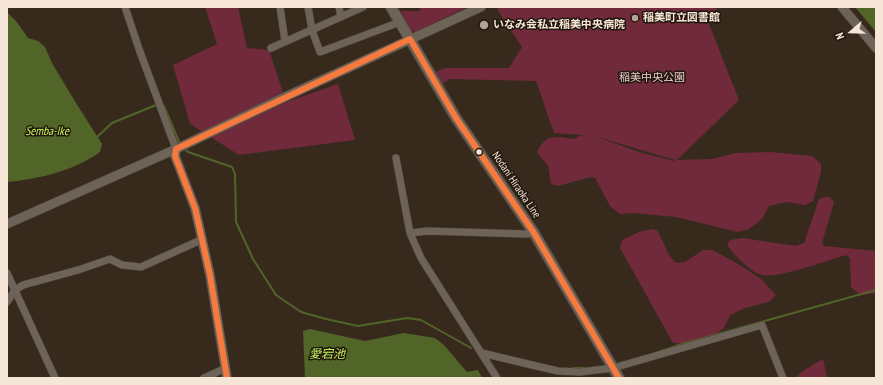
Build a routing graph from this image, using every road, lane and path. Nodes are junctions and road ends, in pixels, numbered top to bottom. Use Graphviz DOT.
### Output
graph roads {
  1 [pos="125,7"];
  2 [pos="280,7"];
  3 [pos="308,7"];
  4 [pos="339,7"];
  5 [pos="363,7"];
  6 [pos="391,7"];
  7 [pos="482,7"];
  8 [pos="842,7"];
  9 [pos="341,17"];
  10 [pos="400,22"];
  11 [pos="312,30"];
  12 [pos="410,39"];
  13 [pos="285,41"];
  14 [pos="271,48"];
  15 [pos="876,48"];
  16 [pos="176,149"];
  17 [pos="396,158"];
  18 [pos="7,224"];
  19 [pos="410,233"];
  20 [pos="534,233"];
  21 [pos="203,239"];
  22 [pos="7,273"];
  23 [pos="15,290"];
  24 [pos="7,302"];
  25 [pos="482,353"];
  26 [pos="226,368"];
  27 [pos="613,368"];
  28 [pos="55,378"];
  29 [pos="204,378"];
  30 [pos="227,378"];
  31 [pos="497,378"];
  32 [pos="619,378"];
  33 [pos="783,378"];
  1 -- 16 [label="street"];
  2 -- 13 [label="street"];
  3 -- 11 [label="street"];
  4 -- 9 [label="street"];
  5 -- 9 [label="street"];
  6 -- 10 [label="main road, Nodani Hiraoka Line"];
  7 -- 12 [label="street"];
  8 -- 15 [label="street"];
  9 -- 11 [label="street"];
  10 -- 11 [label="street"];
  10 -- 12 [label="main road, Nodani Hiraoka Line"];
  11 -- 13 [label="street"];
  12 -- 16 [label="street"];
  12 -- 20 [label="main road, Nodani Hiraoka Line"];
  13 -- 14 [label="street"];
  16 -- 18 [label="street"];
  16 -- 21 [label="street"];
  17 -- 19 [label="street"];
  19 -- 20 [label="street"];
  19 -- 25 [label="street"];
  20 -- 27 [label="main road, Nodani Hiraoka Line"];
  21 -- 23 [label="street"];
  21 -- 26 [label="street"];
  22 -- 23 [label="street"];
  23 -- 24 [label="street"];
  23 -- 28 [label="street"];
  25 -- 27 [label="street"];
  25 -- 31 [label="street"];
  26 -- 29 [label="street"];
  26 -- 30 [label="street"];
  27 -- 32 [label="main road, Nodani Hiraoka Line"];
  27 -- 33 [label="street"];
}
